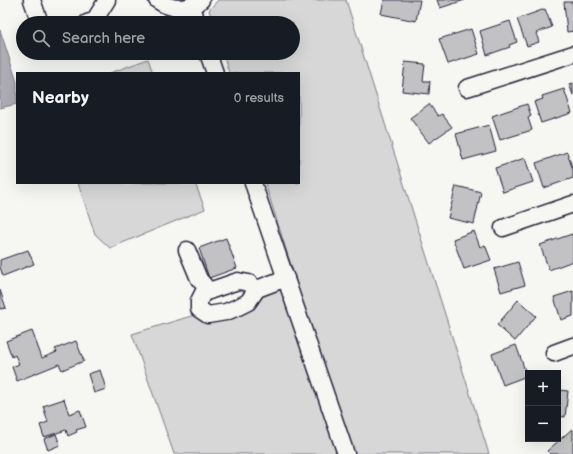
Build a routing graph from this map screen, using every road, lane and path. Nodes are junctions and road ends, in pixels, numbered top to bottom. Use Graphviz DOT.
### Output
graph roads {
  1 [pos="32,0"];
  2 [pos="107,0"];
  3 [pos="157,0"];
  4 [pos="196,3"];
  5 [pos="38,16"];
  6 [pos="97,16"];
  7 [pos="197,16"];
  8 [pos="573,54"];
  9 [pos="210,60"];
  10 [pos="215,72"];
  11 [pos="468,88"];
  12 [pos="253,184"];
  13 [pos="573,204"];
  14 [pos="503,228"];
  15 [pos="187,250"];
  16 [pos="286,278"];
  17 [pos="257,289"];
  18 [pos="209,291"];
  19 [pos="573,346"];
  20 [pos="554,353"];
  21 [pos="346,454"];
  1 -- 5 [label="street"];
  2 -- 6 [label="street"];
  3 -- 4 [label="street"];
  4 -- 7 [label="street"];
  8 -- 11 [label="street"];
  9 -- 10 [label="street"];
  12 -- 16 [label="street"];
  13 -- 14 [label="street"];
  15 -- 18 [label="street"];
  16 -- 17 [label="street"];
  16 -- 21 [label="street"];
  17 -- 18 [label="street"];
  17 -- 18 [label="street"];
  19 -- 20 [label="street"];
}
